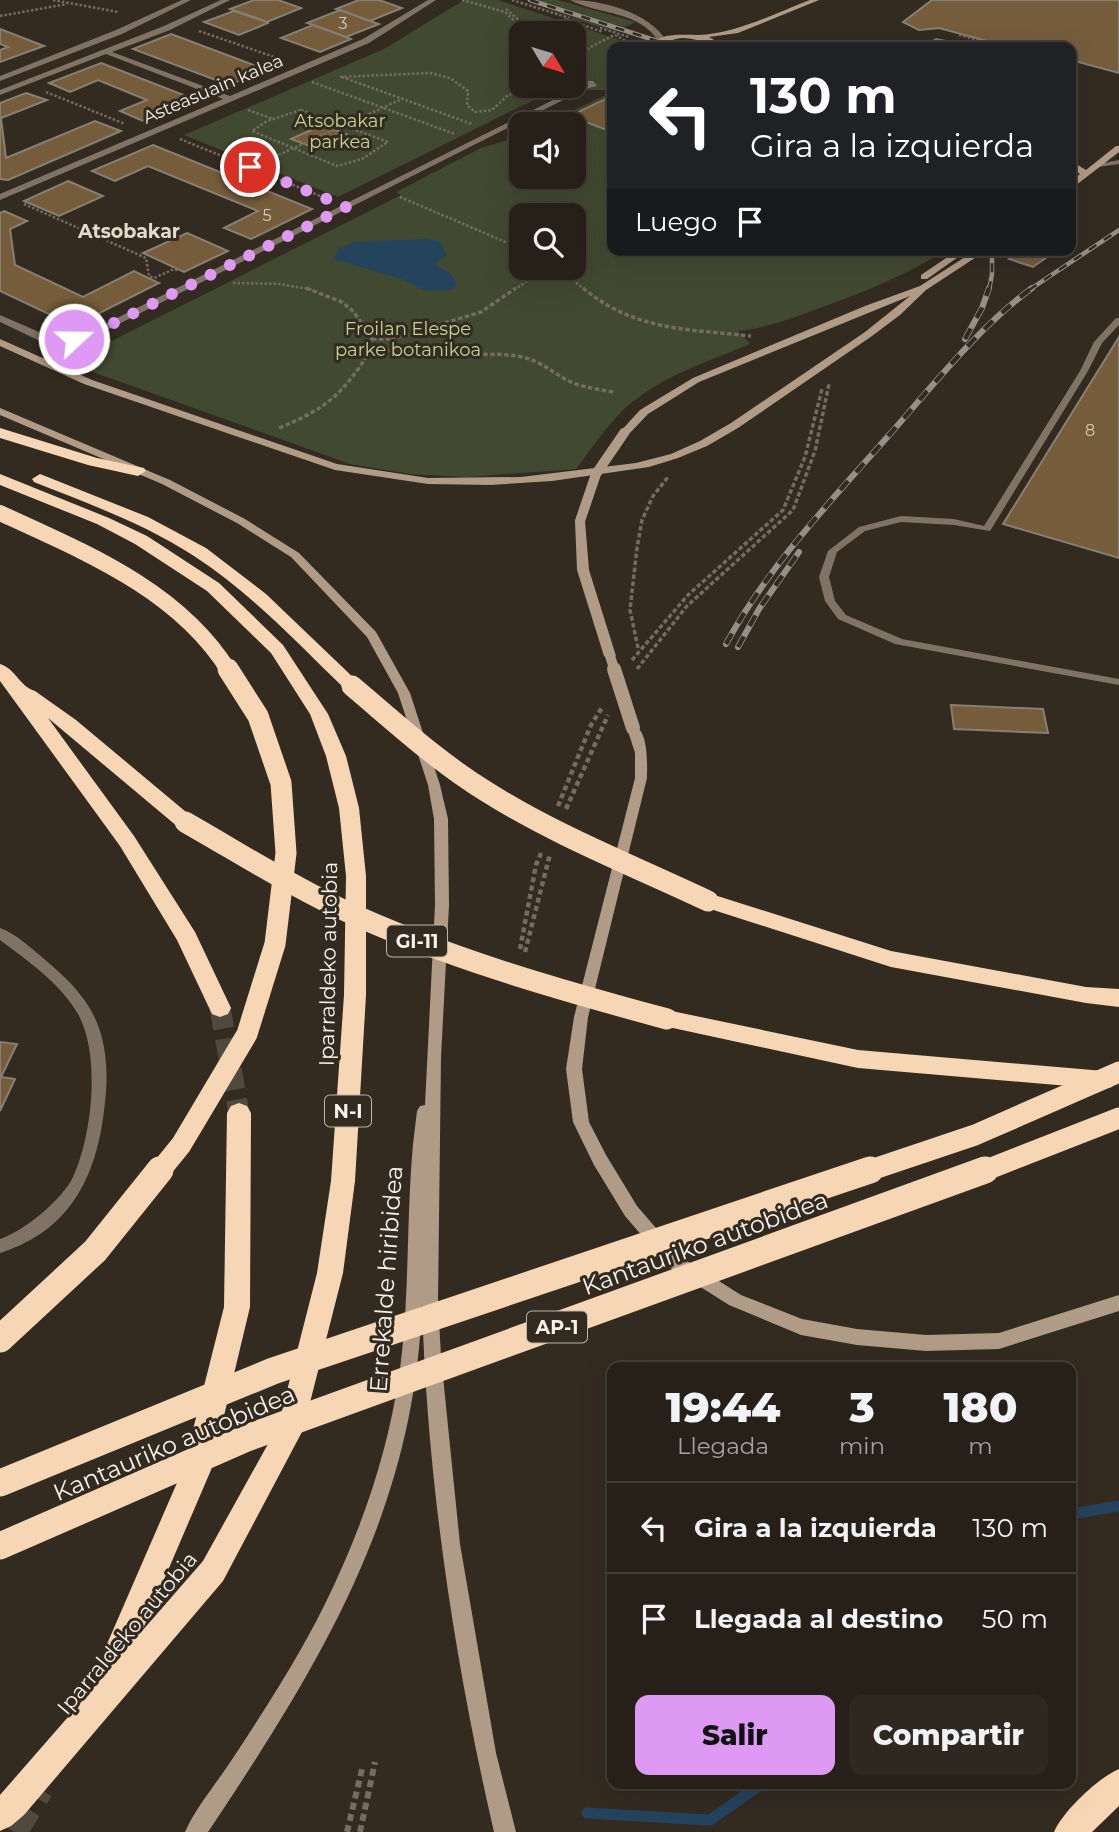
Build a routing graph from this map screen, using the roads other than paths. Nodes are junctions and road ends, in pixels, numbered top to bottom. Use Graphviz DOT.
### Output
graph roads {
  1 [pos="188,0"];
  2 [pos="228,0"];
  3 [pos="433,0"];
  4 [pos="573,0"];
  5 [pos="816,0"];
  6 [pos="697,37"];
  7 [pos="662,40"];
  8 [pos="943,40"];
  9 [pos="659,42"];
  10 [pos="716,42"];
  11 [pos="933,42"];
  12 [pos="106,52"];
  13 [pos="0,79"];
  14 [pos="0,93"];
  15 [pos="562,98"];
  16 [pos="230,99"];
  17 [pos="1119,148"];
  18 [pos="1119,162"];
  19 [pos="1098,165"];
  20 [pos="1076,167"];
  21 [pos="1085,174"];
  22 [pos="1076,175"];
  23 [pos="1076,182"];
  24 [pos="0,197"];
  25 [pos="955,256"];
  26 [pos="974,256"];
  27 [pos="923,288"];
  28 [pos="868,308"];
  29 [pos="0,318"];
  30 [pos="1119,320"];
  31 [pos="0,342"];
  32 [pos="55,342"];
  33 [pos="42,362"];
  34 [pos="0,411"];
  35 [pos="0,433"];
  36 [pos="0,466"];
  37 [pos="138,471"];
  38 [pos="0,479"];
  39 [pos="0,513"];
  40 [pos="0,670"];
  41 [pos="1119,682"];
  42 [pos="15,686"];
  43 [pos="0,933"];
  44 [pos="1119,998"];
  45 [pos="220,1008"];
  46 [pos="433,1057"];
  47 [pos="1119,1072"];
  48 [pos="1119,1080"];
  49 [pos="239,1114"];
  50 [pos="1119,1118"];
  51 [pos="0,1247"];
  52 [pos="1119,1303"];
  53 [pos="0,1339"];
  54 [pos="0,1483"];
  55 [pos="0,1546"];
  56 [pos="113,1667"];
  57 [pos="1119,1784"];
  58 [pos="0,1815"];
  59 [pos="196,1832"];
  60 [pos="505,1832"];
  61 [pos="1070,1832"];
  1 -- 13 [label="street"];
  2 -- 12 [label="street"];
  3 -- 16 [label="street, Asteasuain kalea"];
  4 -- 7 [label="street"];
  5 -- 6 [label="street"];
  6 -- 7 [label="street"];
  6 -- 10 [label="street"];
  7 -- 9 [label="street"];
  8 -- 11 [label="lane"];
  12 -- 14 [label="street"];
  12 -- 16 [label="street"];
  15 -- 32 [label="street"];
  16 -- 24 [label="street, Asteasuain kalea"];
  17 -- 19 [label="street"];
  18 -- 19 [label="lane"];
  19 -- 21 [label="street"];
  20 -- 21 [label="street"];
  21 -- 22 [label="street"];
  21 -- 23 [label="street"];
  25 -- 28 [label="street"];
  26 -- 27 [label="street"];
  27 -- 28 [label="street"];
  27 -- 33 [label="street"];
  28 -- 52 [label="street, bridge"];
  29 -- 32 [label="street"];
  30 -- 41 [label="lane"];
  31 -- 33 [label="street"];
  32 -- 33 [label="street"];
  34 -- 37 [label="street"];
  35 -- 37 [label="highway"];
  36 -- 44 [label="highway, bridge"];
  37 -- 46 [label="street"];
  38 -- 58 [label="highway, Iparraldeko autobia / N-I"];
  39 -- 53 [label="highway, bridge"];
  40 -- 42 [label="highway, GI-11"];
  42 -- 45 [label="highway"];
  42 -- 48 [label="highway, GI-11, bridge"];
  43 -- 51 [label="street"];
  46 -- 59 [label="street, Errekalde hiribidea"];
  46 -- 60 [label="street"];
  47 -- 54 [label="highway, Kantauriko autobidea / AP-1, bridge"];
  49 -- 56 [label="highway"];
  50 -- 55 [label="highway, Kantauriko autobidea / AP-1, bridge"];
  57 -- 61 [label="highway"];
}
